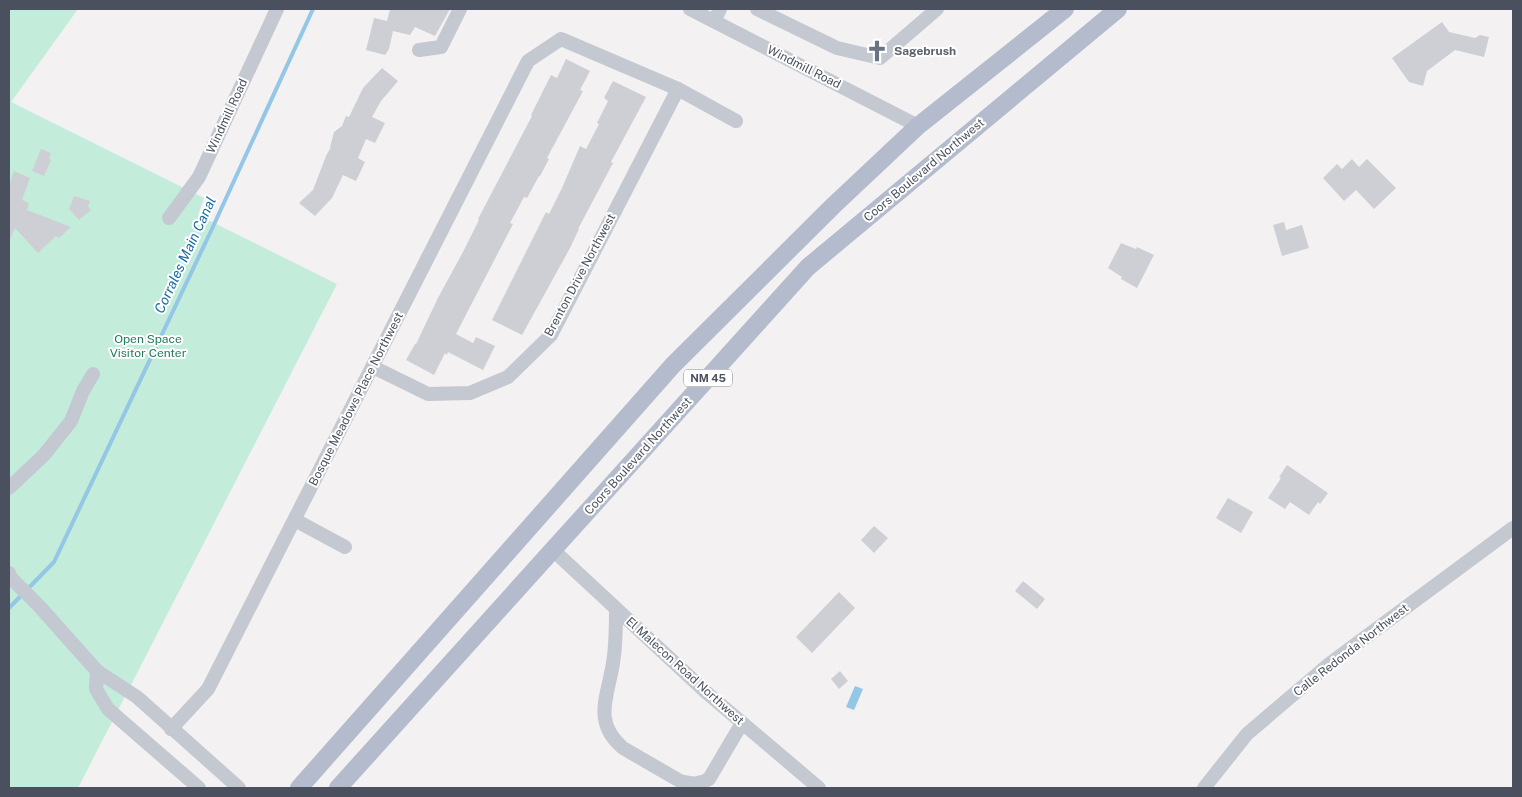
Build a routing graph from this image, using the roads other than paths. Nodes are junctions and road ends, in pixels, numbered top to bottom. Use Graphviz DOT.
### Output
graph roads {
  1 [pos="278,9"];
  2 [pos="460,9"];
  3 [pos="690,9"];
  4 [pos="757,9"];
  5 [pos="937,9"];
  6 [pos="1065,9"];
  7 [pos="1118,9"];
  8 [pos="717,15"];
  9 [pos="419,50"];
  10 [pos="678,89"];
  11 [pos="736,120"];
  12 [pos="918,126"];
  13 [pos="169,218"];
  14 [pos="373,367"];
  15 [pos="93,374"];
  16 [pos="9,488"];
  17 [pos="295,520"];
  18 [pos="1513,528"];
  19 [pos="345,547"];
  20 [pos="553,550"];
  21 [pos="10,576"];
  22 [pos="616,609"];
  23 [pos="97,671"];
  24 [pos="742,723"];
  25 [pos="171,729"];
  26 [pos="198,788"];
  27 [pos="239,788"];
  28 [pos="299,788"];
  29 [pos="338,788"];
  30 [pos="819,788"];
  31 [pos="1204,788"];
  1 -- 13 [label="street, Windmill Road"];
  2 -- 9 [label="street"];
  3 -- 8 [label="street, Windmill Road"];
  4 -- 5 [label="street"];
  6 -- 12 [label="main road, NM 45"];
  7 -- 20 [label="main road, Coors Boulevard Northwest / NM 45"];
  8 -- 12 [label="street, Windmill Road"];
  10 -- 11 [label="street"];
  10 -- 14 [label="street, Brenton Drive Northwest"];
  10 -- 14 [label="street, Bosque Meadows Place Northwest"];
  12 -- 28 [label="main road, NM 45"];
  14 -- 17 [label="street, Bosque Meadows Place Northwest"];
  15 -- 16 [label="street"];
  17 -- 19 [label="street"];
  17 -- 25 [label="street, Bosque Meadows Place Northwest"];
  18 -- 31 [label="street, Calle Redonda Northwest"];
  20 -- 22 [label="street, El Malecon Road Northwest"];
  20 -- 29 [label="main road, Coors Boulevard Northwest / NM 45"];
  21 -- 23 [label="street"];
  22 -- 24 [label="street, El Malecon Road Northwest"];
  22 -- 24 [label="street"];
  23 -- 25 [label="street"];
  23 -- 26 [label="street"];
  24 -- 30 [label="street, El Malecon Road Northwest"];
  25 -- 27 [label="street"];
}
